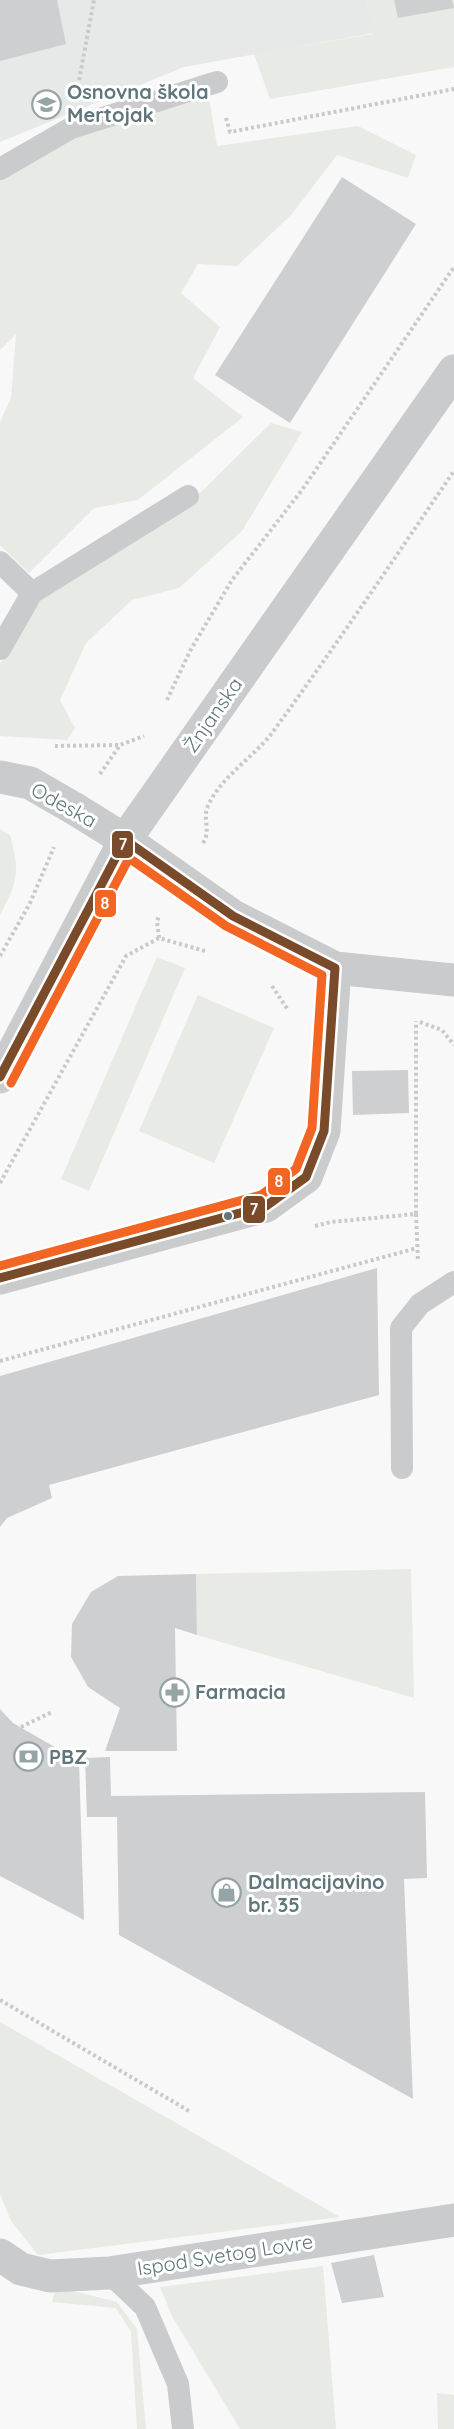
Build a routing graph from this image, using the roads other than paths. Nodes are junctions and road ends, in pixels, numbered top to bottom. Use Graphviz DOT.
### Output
graph roads {
  1 [pos="217,82"];
  2 [pos="0,169"];
  3 [pos="454,371"];
  4 [pos="188,496"];
  5 [pos="0,562"];
  6 [pos="32,593"];
  7 [pos="0,649"];
  8 [pos="0,777"];
  9 [pos="125,840"];
  10 [pos="335,968"];
  11 [pos="454,980"];
  12 [pos="0,1077"];
  13 [pos="0,1278"];
  14 [pos="454,1282"];
  15 [pos="402,1467"];
  16 [pos="454,2220"];
  17 [pos="0,2255"];
  18 [pos="109,2273"];
  19 [pos="183,2429"];
  1 -- 2 [label="lane"];
  3 -- 9 [label="street, Žnjanska"];
  4 -- 6 [label="lane"];
  5 -- 6 [label="lane"];
  6 -- 7 [label="lane"];
  8 -- 9 [label="street, Odeska"];
  9 -- 10 [label="street, Odeska"];
  9 -- 12 [label="street, Žnjanska"];
  10 -- 11 [label="street"];
  10 -- 13 [label="street"];
  14 -- 15 [label="lane"];
  16 -- 18 [label="street, Ispod Svetog Lovre"];
  17 -- 18 [label="street, Ispod Svetog Lovre"];
  18 -- 19 [label="lane"];
}
